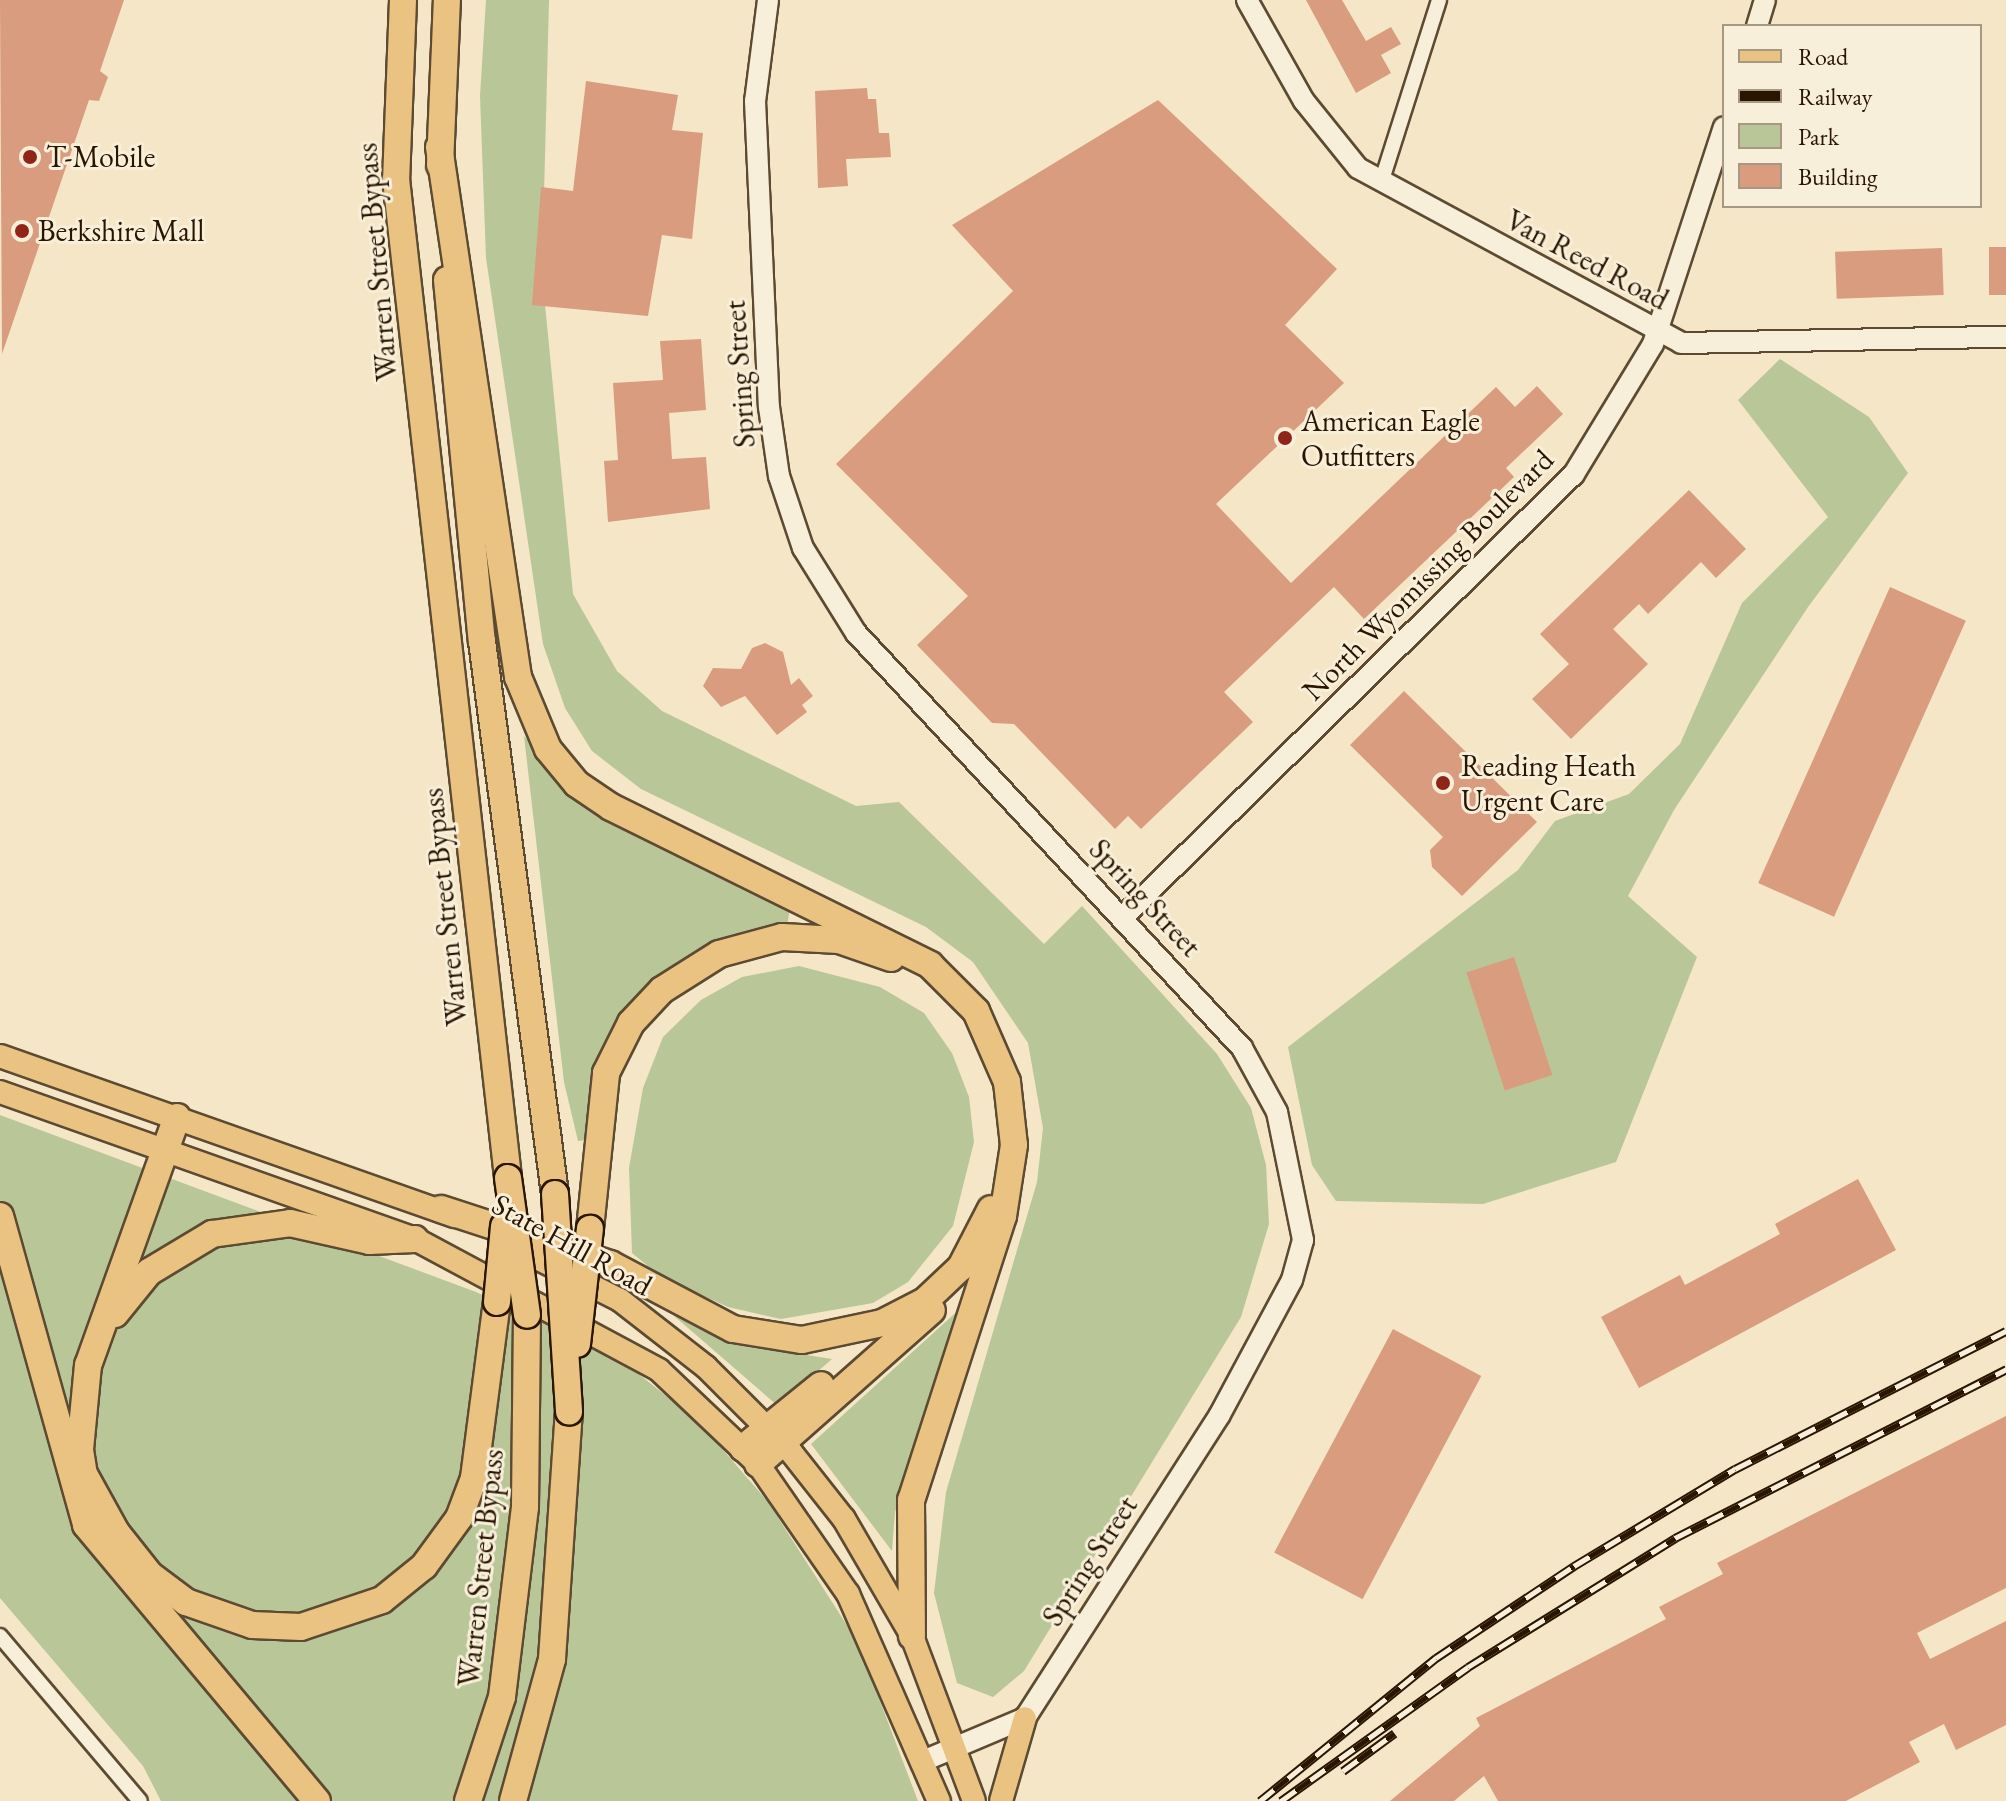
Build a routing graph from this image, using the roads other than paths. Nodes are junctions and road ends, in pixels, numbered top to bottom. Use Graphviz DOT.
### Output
graph roads {
  1 [pos="403,0"];
  2 [pos="447,0"];
  3 [pos="768,0"];
  4 [pos="1247,0"];
  5 [pos="1439,0"];
  6 [pos="1765,0"];
  7 [pos="1758,24"];
  8 [pos="1722,133"];
  9 [pos="439,147"];
  10 [pos="1381,183"];
  11 [pos="1658,332"];
  12 [pos="2006,337"];
  13 [pos="1123,917"];
  14 [pos="0,1056"];
  15 [pos="0,1092"];
  16 [pos="168,1114"];
  17 [pos="157,1145"];
  18 [pos="508,1178"];
  19 [pos="441,1209"];
  20 [pos="0,1216"];
  21 [pos="1003,1216"];
  22 [pos="415,1239"];
  23 [pos="902,1314"];
  24 [pos="97,1340"];
  25 [pos="569,1412"];
  26 [pos="775,1435"];
  27 [pos="61,1449"];
  28 [pos="751,1456"];
  29 [pos="0,1636"];
  30 [pos="912,1636"];
  31 [pos="1025,1718"];
  32 [pos="954,1749"];
  33 [pos="923,1761"];
  34 [pos="140,1801"];
  35 [pos="317,1801"];
  36 [pos="468,1801"];
  37 [pos="513,1801"];
  38 [pos="939,1801"];
  39 [pos="974,1801"];
  40 [pos="1001,1801"];
  1 -- 18 [label="highway, Warren Street Bypass"];
  2 -- 9 [label="highway"];
  3 -- 13 [label="street, Spring Street"];
  4 -- 10 [label="street, Van Reed Road"];
  5 -- 10 [label="street"];
  6 -- 7 [label="street"];
  8 -- 11 [label="street, North Wyomissing Boulevard"];
  9 -- 21 [label="highway"];
  9 -- 25 [label="highway, bridge"];
  10 -- 11 [label="street, Van Reed Road"];
  11 -- 12 [label="street, Van Reed Road"];
  11 -- 13 [label="street, North Wyomissing Boulevard"];
  13 -- 31 [label="street, Spring Street"];
  14 -- 16 [label="main road, State Hill Road"];
  15 -- 17 [label="main road"];
  16 -- 17 [label="highway"];
  16 -- 19 [label="main road, State Hill Road"];
  17 -- 22 [label="main road"];
  17 -- 24 [label="highway"];
  17 -- 27 [label="highway"];
  18 -- 24 [label="highway, bridge"];
  18 -- 36 [label="highway, Warren Street Bypass, bridge"];
  19 -- 23 [label="highway"];
  19 -- 26 [label="main road, State Hill Road"];
  20 -- 27 [label="highway"];
  21 -- 26 [label="highway"];
  21 -- 30 [label="highway"];
  22 -- 24 [label="highway"];
  22 -- 28 [label="main road"];
  23 -- 25 [label="highway, bridge"];
  23 -- 26 [label="highway"];
  25 -- 37 [label="highway"];
  26 -- 28 [label="highway"];
  26 -- 30 [label="main road, State Hill Road"];
  27 -- 35 [label="highway"];
  28 -- 33 [label="main road"];
  29 -- 34 [label="street"];
  30 -- 32 [label="main road, State Hill Road"];
  31 -- 32 [label="street"];
  31 -- 40 [label="main road"];
  32 -- 33 [label="street"];
  32 -- 39 [label="main road, State Hill Road"];
  33 -- 38 [label="main road"];
}
